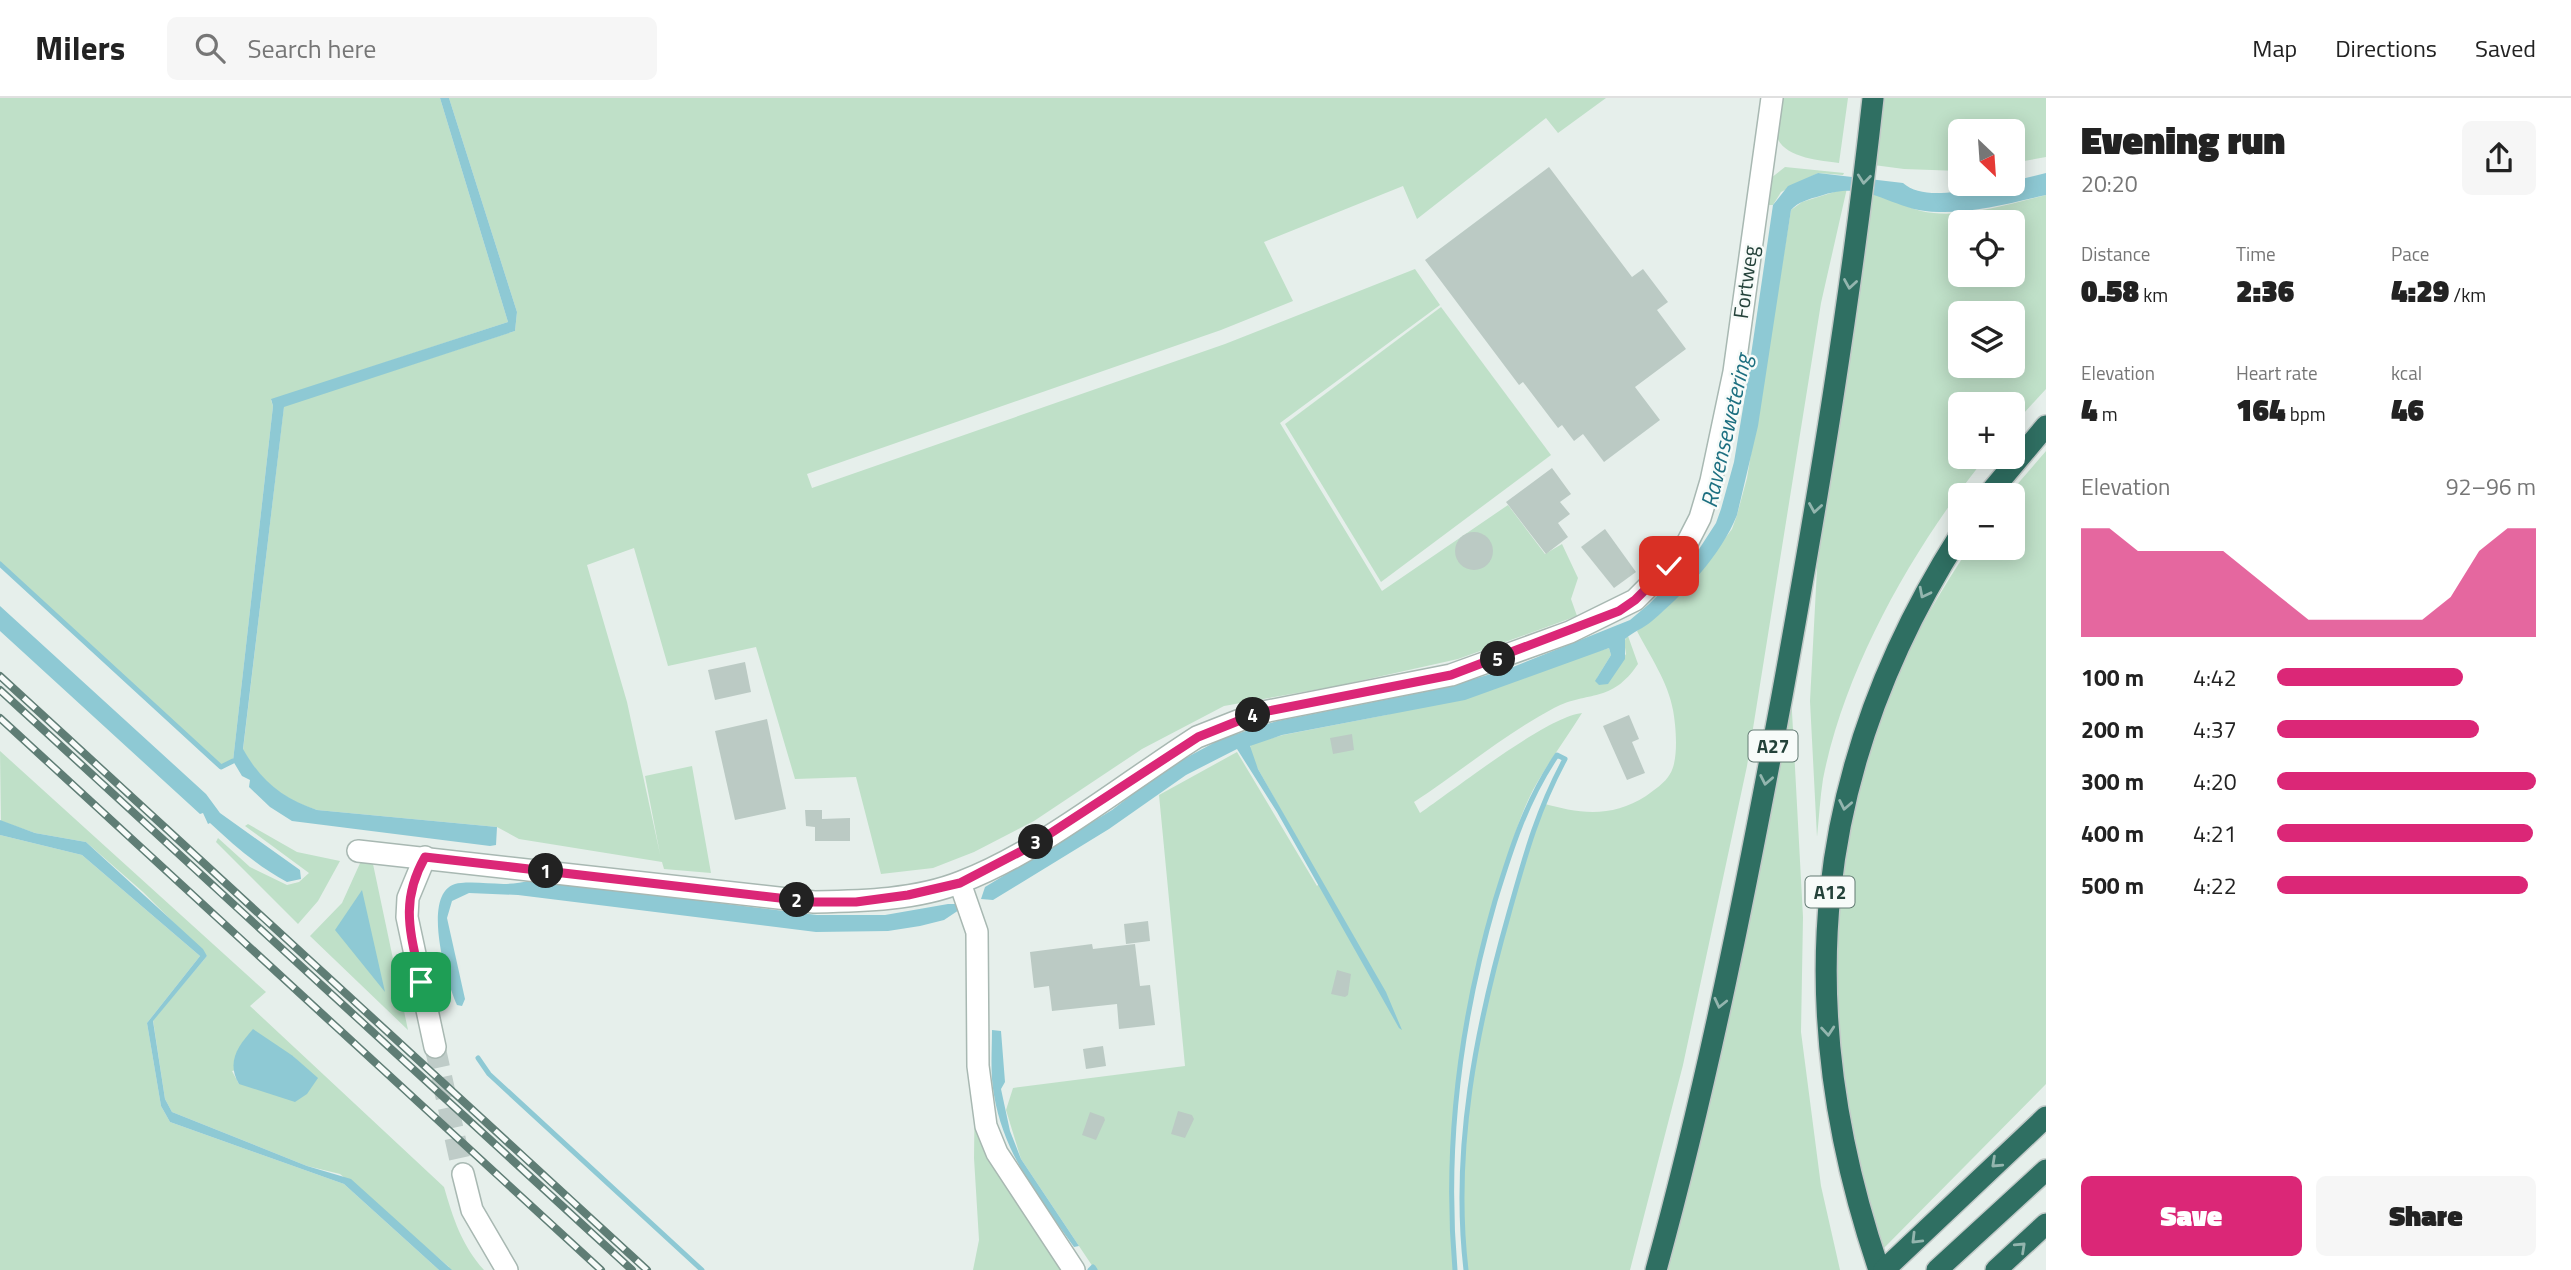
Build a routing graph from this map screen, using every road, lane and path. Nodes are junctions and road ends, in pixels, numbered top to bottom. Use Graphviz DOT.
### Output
graph roads {
  1 [pos="1772,98"];
  2 [pos="1873,98"];
  3 [pos="2046,426"];
  4 [pos="1998,483"];
  5 [pos="1948,555"];
  6 [pos="358,851"];
  7 [pos="425,857"];
  8 [pos="960,883"];
  9 [pos="435,1047"];
  10 [pos="2046,1117"];
  11 [pos="2046,1170"];
  12 [pos="463,1174"];
  13 [pos="2046,1224"];
  14 [pos="507,1270"];
  15 [pos="1074,1270"];
  16 [pos="1656,1270"];
  17 [pos="1879,1270"];
  18 [pos="1884,1270"];
  19 [pos="1937,1270"];
  20 [pos="1996,1270"];
  1 -- 8 [label="street, Fortweg"];
  2 -- 16 [label="highway, A27, one-way"];
  3 -- 4 [label="highway"];
  5 -- 17 [label="highway, A12, one-way"];
  6 -- 7 [label="street, Fortweg"];
  7 -- 8 [label="street, Fortweg"];
  7 -- 9 [label="street"];
  8 -- 15 [label="street"];
  10 -- 18 [label="highway, one-way"];
  11 -- 19 [label="highway"];
  12 -- 14 [label="street"];
  20 -- 13 [label="highway, one-way"];
}
